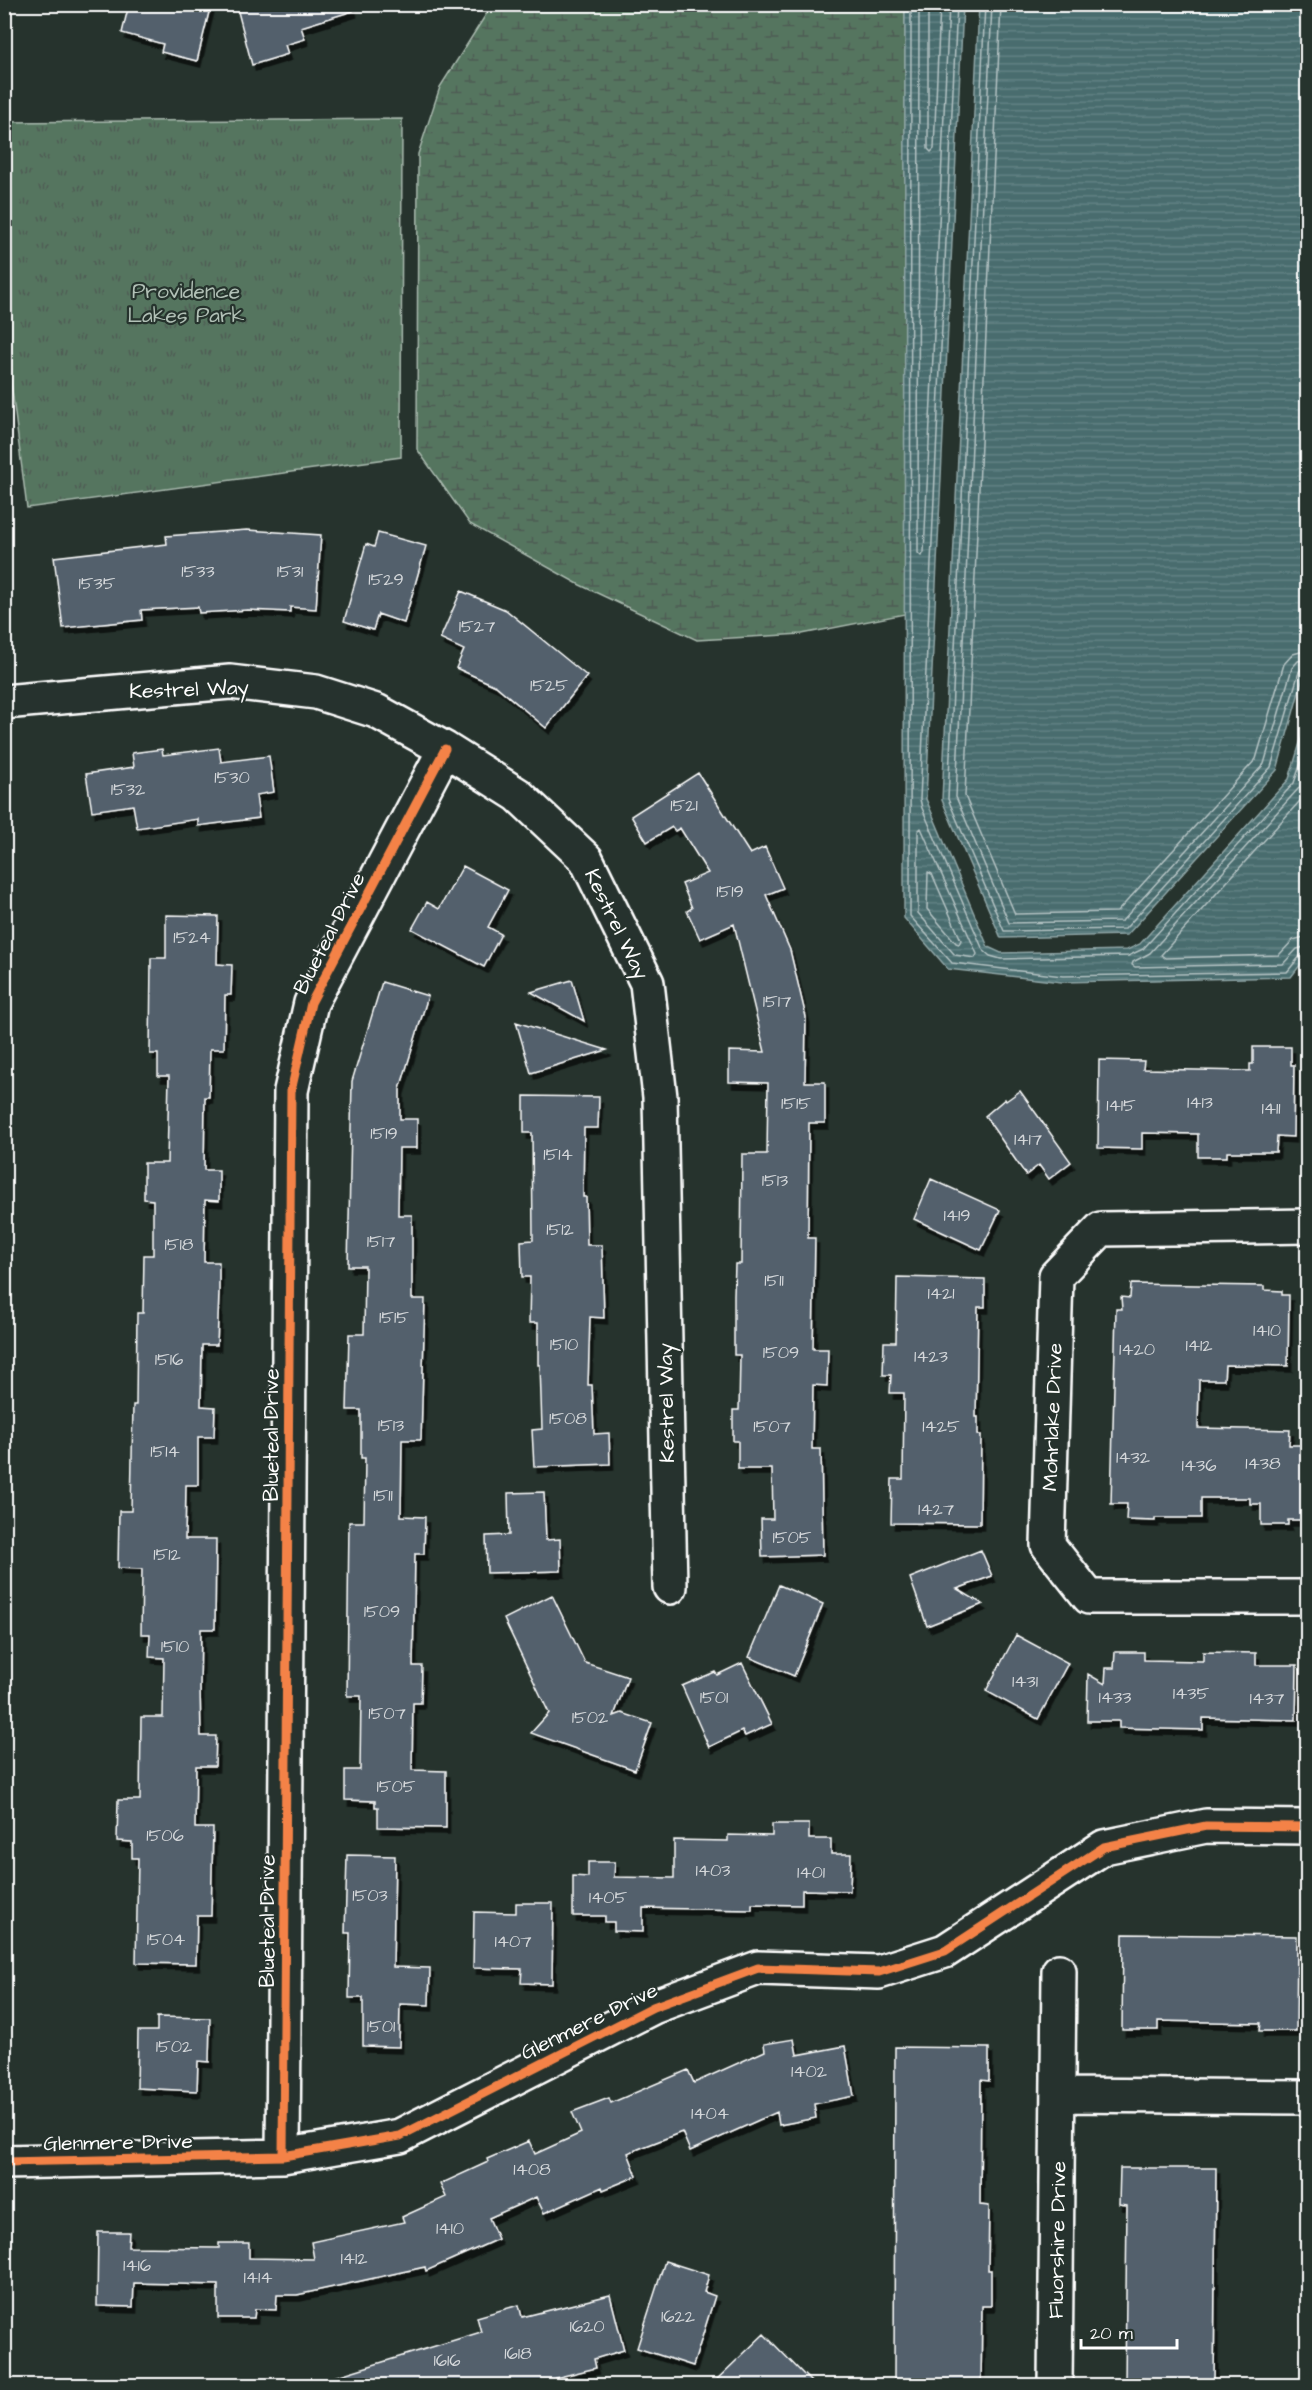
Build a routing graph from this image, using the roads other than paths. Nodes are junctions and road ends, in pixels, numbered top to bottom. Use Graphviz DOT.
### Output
graph roads {
  1 [pos="4,702"];
  2 [pos="446,749"];
  3 [pos="1308,1226"];
  4 [pos="670,1587"];
  5 [pos="1308,1597"];
  6 [pos="1308,1827"];
  7 [pos="1059,1971"];
  8 [pos="1058,2096"];
  9 [pos="1308,2097"];
  10 [pos="283,2156"];
  11 [pos="4,2162"];
  12 [pos="1055,2385"];
  1 -- 2 [label="street, Kestrel Way"];
  2 -- 4 [label="street, Kestrel Way"];
  2 -- 10 [label="street, Blueteal Drive"];
  3 -- 5 [label="street, Mohrlake Drive"];
  6 -- 10 [label="street, Glenmere Drive"];
  7 -- 8 [label="street, Fluorshire Drive"];
  8 -- 9 [label="street"];
  8 -- 12 [label="street, Fluorshire Drive"];
  10 -- 11 [label="street, Glenmere Drive"];
}
